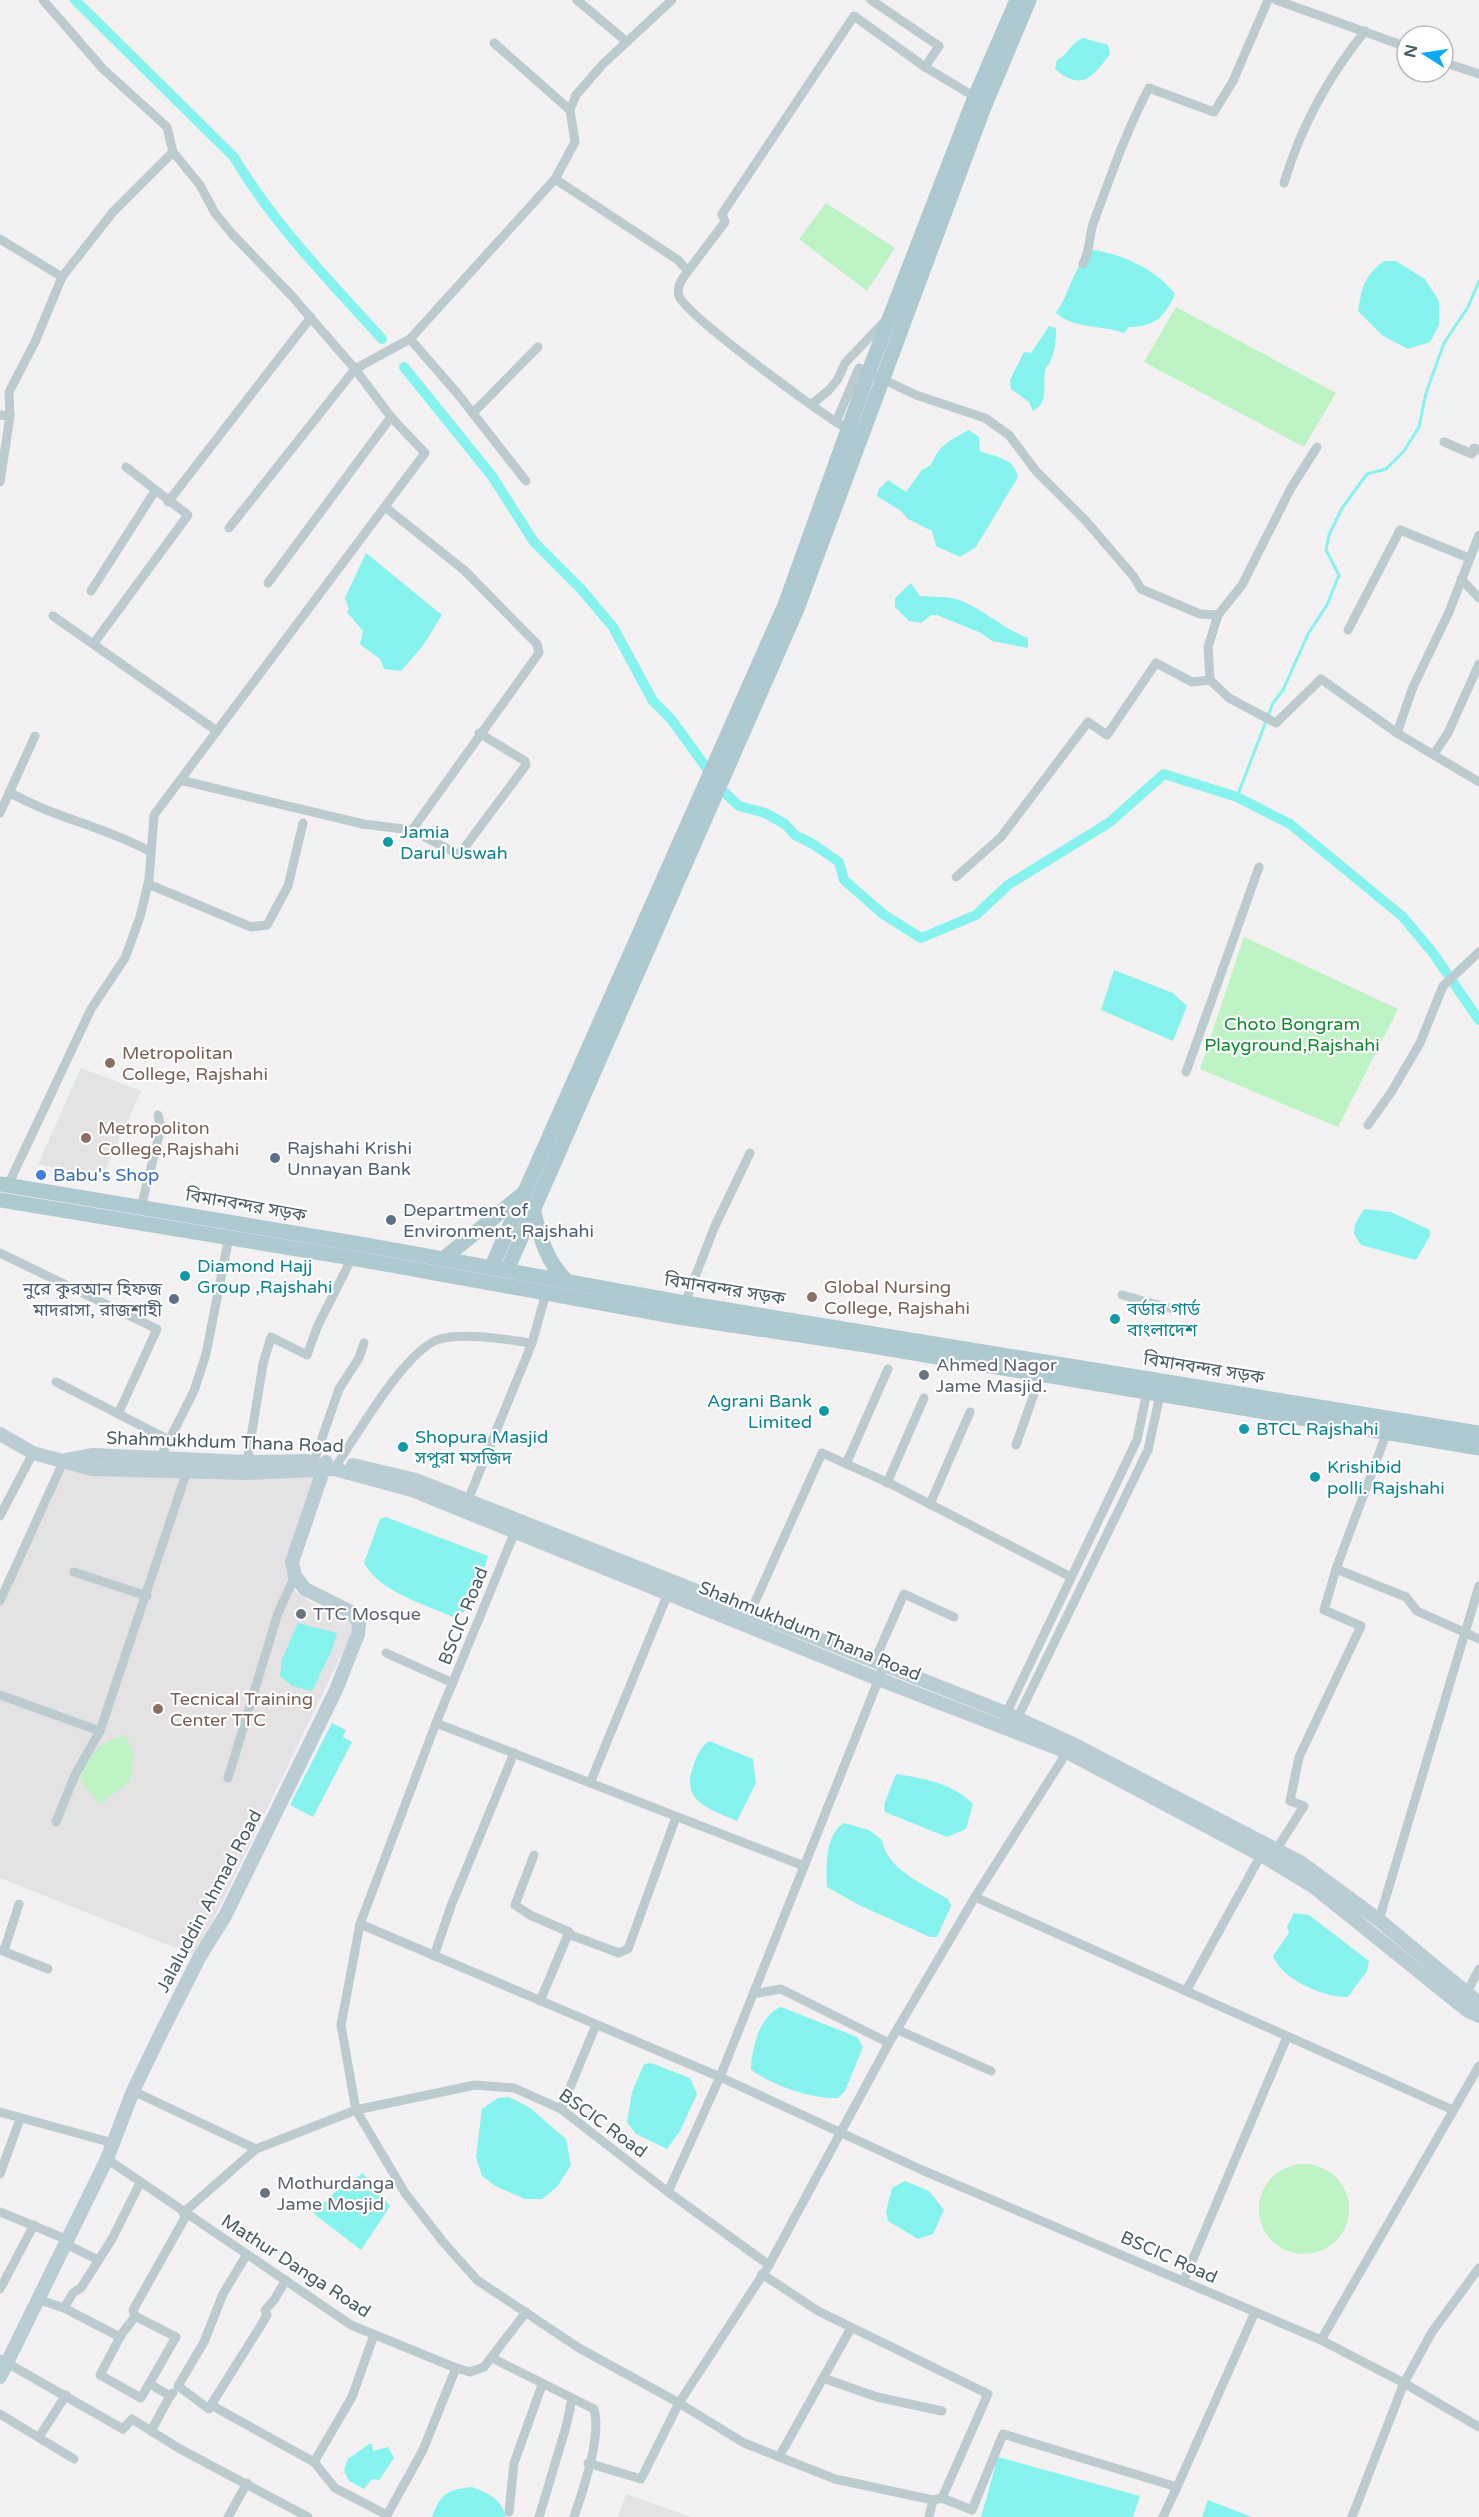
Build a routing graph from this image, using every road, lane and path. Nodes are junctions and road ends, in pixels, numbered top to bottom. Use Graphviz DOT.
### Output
graph roads {
  1 [pos="43,0"];
  2 [pos="577,0"];
  3 [pos="672,0"];
  4 [pos="871,0"];
  5 [pos="1017,0"];
  6 [pos="1029,0"];
  7 [pos="1268,0"];
  8 [pos="1276,0"];
  9 [pos="1287,2"];
  10 [pos="1365,31"];
  11 [pos="627,42"];
  12 [pos="1395,42"];
  13 [pos="494,44"];
  14 [pos="1455,66"];
  15 [pos="925,67"];
  16 [pos="1479,74"];
  17 [pos="975,97"];
  18 [pos="570,110"];
  19 [pos="173,152"];
  20 [pos="555,178"];
  21 [pos="1284,183"];
  22 [pos="0,239"];
  23 [pos="1083,264"];
  24 [pos="688,270"];
  25 [pos="62,278"];
  26 [pos="891,313"];
  27 [pos="310,317"];
  28 [pos="410,339"];
  29 [pos="538,346"];
  30 [pos="355,369"];
  31 [pos="875,374"];
  32 [pos="812,404"];
  33 [pos="474,413"];
  34 [pos="0,415"];
  35 [pos="10,417"];
  36 [pos="391,417"];
  37 [pos="842,425"];
  38 [pos="1444,442"];
  39 [pos="1317,447"];
  40 [pos="1479,450"];
  41 [pos="126,467"];
  42 [pos="0,477"];
  43 [pos="526,481"];
  44 [pos="155,491"];
  45 [pos="168,502"];
  46 [pos="385,507"];
  47 [pos="229,528"];
  48 [pos="1479,535"];
  49 [pos="1469,558"];
  50 [pos="1461,579"];
  51 [pos="268,583"];
  52 [pos="91,591"];
  53 [pos="1479,598"];
  54 [pos="1218,615"];
  55 [pos="53,616"];
  56 [pos="1348,630"];
  57 [pos="94,643"];
  58 [pos="1479,664"];
  59 [pos="1210,680"];
  60 [pos="217,731"];
  61 [pos="1397,733"];
  62 [pos="479,734"];
  63 [pos="35,736"];
  64 [pos="1434,754"];
  65 [pos="722,766"];
  66 [pos="180,780"];
  67 [pos="1478,780"];
  68 [pos="9,792"];
  69 [pos="709,795"];
  70 [pos="0,813"];
  71 [pos="303,823"];
  72 [pos="412,830"];
  73 [pos="151,852"];
  74 [pos="1259,867"];
  75 [pos="956,877"];
  76 [pos="148,884"];
  77 [pos="1479,952"];
  78 [pos="1186,1072"];
  79 [pos="158,1115"];
  80 [pos="1368,1125"];
  81 [pos="750,1153"];
  82 [pos="4,1185"];
  83 [pos="527,1190"];
  84 [pos="0,1201"];
  85 [pos="141,1207"];
  86 [pos="533,1209"];
  87 [pos="229,1238"];
  88 [pos="0,1253"];
  89 [pos="352,1258"];
  90 [pos="443,1260"];
  91 [pos="490,1268"];
  92 [pos="507,1270"];
  93 [pos="567,1281"];
  94 [pos="546,1293"];
  95 [pos="1122,1295"];
  96 [pos="685,1303"];
  97 [pos="1173,1309"];
  98 [pos="364,1343"];
  99 [pos="532,1343"];
  100 [pos="888,1370"];
  101 [pos="1041,1374"];
  102 [pos="56,1382"];
  103 [pos="1153,1393"];
  104 [pos="924,1398"];
  105 [pos="1232,1400"];
  106 [pos="119,1412"];
  107 [pos="970,1412"];
  108 [pos="1387,1432"];
  109 [pos="1479,1433"];
  110 [pos="0,1434"];
  111 [pos="169,1440"];
  112 [pos="1016,1445"];
  113 [pos="1479,1448"];
  114 [pos="33,1453"];
  115 [pos="160,1458"];
  116 [pos="64,1460"];
  117 [pos="247,1462"];
  118 [pos="846,1464"];
  119 [pos="327,1465"];
  120 [pos="188,1471"];
  121 [pos="887,1482"];
  122 [pos="468,1500"];
  123 [pos="930,1504"];
  124 [pos="0,1516"];
  125 [pos="517,1526"];
  126 [pos="1336,1569"];
  127 [pos="74,1572"];
  128 [pos="295,1576"];
  129 [pos="1071,1577"];
  130 [pos="1479,1586"];
  131 [pos="671,1588"];
  132 [pos="147,1596"];
  133 [pos="0,1601"];
  134 [pos="750,1613"];
  135 [pos="954,1617"];
  136 [pos="1465,1633"];
  137 [pos="1479,1639"];
  138 [pos="386,1653"];
  139 [pos="879,1669"];
  140 [pos="453,1683"];
  141 [pos="0,1695"];
  142 [pos="1009,1722"];
  143 [pos="436,1723"];
  144 [pos="100,1731"];
  145 [pos="1067,1752"];
  146 [pos="514,1753"];
  147 [pos="228,1778"];
  148 [pos="590,1783"];
  149 [pos="676,1816"];
  150 [pos="56,1822"];
  151 [pos="1276,1850"];
  152 [pos="534,1855"];
  153 [pos="1261,1855"];
  154 [pos="804,1866"];
  155 [pos="975,1898"];
  156 [pos="19,1904"];
  157 [pos="1379,1920"];
  158 [pos="360,1924"];
  159 [pos="568,1935"];
  160 [pos="2,1950"];
  161 [pos="434,1956"];
  162 [pos="48,1969"];
  163 [pos="1479,1970"];
  164 [pos="1186,1990"];
  165 [pos="1467,1992"];
  166 [pos="753,1994"];
  167 [pos="540,2001"];
  168 [pos="1479,2002"];
  169 [pos="1479,2016"];
  170 [pos="596,2025"];
  171 [pos="898,2030"];
  172 [pos="1287,2037"];
  173 [pos="889,2043"];
  174 [pos="1479,2066"];
  175 [pos="991,2071"];
  176 [pos="720,2077"];
  177 [pos="133,2091"];
  178 [pos="561,2109"];
  179 [pos="356,2110"];
  180 [pos="1453,2110"];
  181 [pos="0,2112"];
  182 [pos="20,2119"];
  183 [pos="838,2132"];
  184 [pos="113,2143"];
  185 [pos="256,2149"];
  186 [pos="107,2159"];
  187 [pos="0,2174"];
  188 [pos="140,2183"];
  189 [pos="668,2192"];
  190 [pos="0,2212"];
  191 [pos="185,2214"];
  192 [pos="33,2225"];
  193 [pos="67,2242"];
  194 [pos="247,2254"];
  195 [pos="98,2260"];
  196 [pos="769,2265"];
  197 [pos="1479,2268"];
  198 [pos="762,2274"];
  199 [pos="286,2280"];
  200 [pos="1184,2280"];
  201 [pos="0,2289"];
  202 [pos="40,2300"];
  203 [pos="64,2308"];
  204 [pos="526,2312"];
  205 [pos="1255,2312"];
  206 [pos="135,2316"];
  207 [pos="851,2328"];
  208 [pos="374,2335"];
  209 [pos="120,2337"];
  210 [pos="1322,2340"];
  211 [pos="492,2358"];
  212 [pos="4,2361"];
  213 [pos="456,2368"];
  214 [pos="0,2376"];
  215 [pos="823,2378"];
  216 [pos="1404,2383"];
  217 [pos="150,2384"];
  218 [pos="542,2385"];
  219 [pos="178,2386"];
  220 [pos="66,2395"];
  221 [pos="170,2396"];
  222 [pos="572,2399"];
  223 [pos="679,2403"];
  224 [pos="212,2404"];
  225 [pos="942,2411"];
  226 [pos="0,2414"];
  227 [pos="1479,2427"];
  228 [pos="151,2431"];
  229 [pos="39,2437"];
  230 [pos="779,2457"];
  231 [pos="74,2459"];
  232 [pos="314,2462"];
  233 [pos="588,2463"];
  234 [pos="247,2483"];
  235 [pos="1177,2487"];
  236 [pos="938,2499"];
  237 [pos="508,2512"];
  238 [pos="971,2514"];
  239 [pos="386,2516"];
  240 [pos="228,2517"];
  241 [pos="308,2517"];
  242 [pos="539,2517"];
  243 [pos="574,2517"];
  244 [pos="929,2517"];
  245 [pos="1163,2517"];
  246 [pos="1352,2517"];
  1 -- 19 [label="street"];
  2 -- 11 [label="street"];
  3 -- 11 [label="street"];
  4 -- 15 [label="street"];
  5 -- 17 [label="main road"];
  6 -- 31 [label="main road"];
  7 -- 23 [label="street"];
  8 -- 9 [label="street"];
  9 -- 10 [label="street"];
  10 -- 12 [label="street"];
  10 -- 21 [label="street"];
  11 -- 18 [label="street"];
  13 -- 18 [label="street"];
  14 -- 16 [label="street"];
  15 -- 17 [label="street"];
  15 -- 24 [label="street"];
  17 -- 26 [label="main road"];
  18 -- 20 [label="street"];
  19 -- 25 [label="street"];
  19 -- 27 [label="street"];
  20 -- 24 [label="street"];
  20 -- 28 [label="street"];
  22 -- 25 [label="street"];
  24 -- 32 [label="street"];
  25 -- 35 [label="street"];
  26 -- 31 [label="main road"];
  26 -- 32 [label="street"];
  27 -- 30 [label="street"];
  27 -- 45 [label="street"];
  28 -- 30 [label="street"];
  28 -- 33 [label="street"];
  29 -- 33 [label="street"];
  30 -- 36 [label="street"];
  30 -- 47 [label="street"];
  31 -- 37 [label="main road"];
  31 -- 54 [label="street"];
  31 -- 65 [label="main road"];
  32 -- 37 [label="street"];
  33 -- 43 [label="street"];
  34 -- 35 [label="street"];
  35 -- 42 [label="street"];
  36 -- 46 [label="street"];
  36 -- 51 [label="street"];
  37 -- 65 [label="main road"];
  38 -- 40 [label="street"];
  39 -- 54 [label="street"];
  41 -- 44 [label="street"];
  44 -- 45 [label="street"];
  44 -- 52 [label="street"];
  45 -- 57 [label="street"];
  46 -- 60 [label="street"];
  46 -- 62 [label="street"];
  48 -- 49 [label="street"];
  49 -- 50 [label="street"];
  49 -- 56 [label="street"];
  50 -- 53 [label="street"];
  50 -- 61 [label="street"];
  54 -- 59 [label="street"];
  55 -- 57 [label="street"];
  57 -- 60 [label="street"];
  58 -- 64 [label="street"];
  59 -- 61 [label="street"];
  59 -- 75 [label="street"];
  60 -- 66 [label="street"];
  61 -- 64 [label="street"];
  62 -- 72 [label="street"];
  62 -- 72 [label="street"];
  63 -- 68 [label="street"];
  64 -- 67 [label="street"];
  65 -- 69 [label="main road"];
  66 -- 72 [label="street"];
  66 -- 73 [label="street"];
  68 -- 70 [label="street"];
  68 -- 73 [label="street"];
  69 -- 83 [label="main road"];
  69 -- 86 [label="main road"];
  71 -- 76 [label="street"];
  73 -- 76 [label="street"];
  74 -- 78 [label="street"];
  76 -- 82 [label="street"];
  77 -- 80 [label="street"];
  79 -- 85 [label="street"];
  81 -- 96 [label="street"];
  82 -- 85 [label="main road, বিমানবন্দর সড়ক"];
  83 -- 90 [label="main road"];
  83 -- 91 [label="main road"];
  84 -- 87 [label="main road, বিমানবন্দর সড়ক"];
  85 -- 90 [label="main road, বিমানবন্দর সড়ক"];
  86 -- 92 [label="main road"];
  86 -- 93 [label="main road"];
  87 -- 89 [label="main road, বিমানবন্দর সড়ক"];
  87 -- 111 [label="street"];
  88 -- 106 [label="street"];
  89 -- 94 [label="main road, বিমানবন্দর সড়ক"];
  89 -- 117 [label="street"];
  90 -- 91 [label="main road, বিমানবন্দর সড়ক"];
  91 -- 92 [label="main road, বিমানবন্দর সড়ক"];
  92 -- 93 [label="main road, বিমানবন্দর সড়ক"];
  93 -- 96 [label="main road, বিমানবন্দর সড়ক"];
  94 -- 99 [label="street"];
  94 -- 101 [label="main road, বিমানবন্দর সড়ক"];
  95 -- 97 [label="street"];
  96 -- 105 [label="main road, বিমানবন্দর সড়ক"];
  98 -- 119 [label="street"];
  99 -- 119 [label="street"];
  99 -- 122 [label="street"];
  100 -- 118 [label="street"];
  101 -- 103 [label="main road, বিমানবন্দর সড়ক"];
  101 -- 112 [label="street"];
  102 -- 106 [label="street"];
  103 -- 105 [label="main road, বিমানবন্দর সড়ক"];
  103 -- 129 [label="street"];
  103 -- 142 [label="street"];
  104 -- 121 [label="street"];
  105 -- 108 [label="main road, বিমানবন্দর সড়ক"];
  105 -- 109 [label="main road, বিমানবন্দর সড়ক"];
  106 -- 111 [label="street"];
  107 -- 123 [label="street"];
  108 -- 113 [label="main road, বিমানবন্দর সড়ক"];
  108 -- 126 [label="street"];
  110 -- 114 [label="main road, Shahmukhdum Thana Road"];
  111 -- 115 [label="street"];
  114 -- 116 [label="main road, Shahmukhdum Thana Road"];
  114 -- 124 [label="street"];
  115 -- 116 [label="main road, Shahmukhdum Thana Road"];
  115 -- 117 [label="main road, Shahmukhdum Thana Road"];
  116 -- 120 [label="main road, Shahmukhdum Thana Road"];
  116 -- 133 [label="street"];
  117 -- 119 [label="main road, Shahmukhdum Thana Road"];
  118 -- 121 [label="street"];
  118 -- 134 [label="street"];
  119 -- 120 [label="main road, Shahmukhdum Thana Road"];
  119 -- 122 [label="main road, Shahmukhdum Thana Road"];
  119 -- 125 [label="main road, Shahmukhdum Thana Road"];
  119 -- 128 [label="main road"];
  120 -- 132 [label="street"];
  121 -- 123 [label="street"];
  122 -- 125 [label="main road, Shahmukhdum Thana Road"];
  123 -- 129 [label="street"];
  125 -- 131 [label="main road, Shahmukhdum Thana Road"];
  125 -- 140 [label="street, BSCIC Road"];
  126 -- 136 [label="street"];
  126 -- 151 [label="street"];
  127 -- 132 [label="street"];
  128 -- 147 [label="street"];
  128 -- 177 [label="main road, Jalaluddin Ahmad Road"];
  129 -- 142 [label="street"];
  130 -- 136 [label="street"];
  131 -- 134 [label="main road, Shahmukhdum Thana Road"];
  131 -- 139 [label="main road, Shahmukhdum Thana Road"];
  131 -- 148 [label="street"];
  132 -- 144 [label="street"];
  134 -- 139 [label="main road, Shahmukhdum Thana Road"];
  135 -- 139 [label="street"];
  136 -- 137 [label="street"];
  136 -- 157 [label="street"];
  138 -- 140 [label="street"];
  139 -- 142 [label="main road, Shahmukhdum Thana Road"];
  139 -- 154 [label="street"];
  140 -- 143 [label="street, BSCIC Road"];
  141 -- 144 [label="street"];
  142 -- 145 [label="main road, Shahmukhdum Thana Road"];
  142 -- 151 [label="main road, Shahmukhdum Thana Road"];
  143 -- 146 [label="street"];
  143 -- 158 [label="street, BSCIC Road"];
  144 -- 150 [label="street"];
  145 -- 153 [label="main road, Shahmukhdum Thana Road"];
  145 -- 155 [label="street"];
  146 -- 148 [label="street"];
  146 -- 161 [label="street"];
  148 -- 149 [label="street"];
  149 -- 154 [label="street"];
  149 -- 159 [label="street"];
  151 -- 157 [label="main road, Shahmukhdum Thana Road"];
  152 -- 159 [label="street"];
  153 -- 164 [label="street"];
  153 -- 169 [label="main road, Shahmukhdum Thana Road"];
  154 -- 166 [label="street"];
  155 -- 164 [label="street"];
  155 -- 171 [label="street"];
  156 -- 160 [label="street"];
  157 -- 165 [label="main road, Shahmukhdum Thana Road"];
  158 -- 161 [label="street, BSCIC Road"];
  158 -- 179 [label="street, BSCIC Road"];
  159 -- 167 [label="street"];
  160 -- 162 [label="street"];
  161 -- 167 [label="street, BSCIC Road"];
  163 -- 165 [label="street"];
  164 -- 172 [label="street"];
  165 -- 168 [label="main road, Shahmukhdum Thana Road"];
  166 -- 173 [label="street"];
  166 -- 176 [label="street"];
  167 -- 170 [label="street, BSCIC Road"];
  170 -- 176 [label="street, BSCIC Road"];
  170 -- 178 [label="street"];
  171 -- 173 [label="street"];
  171 -- 175 [label="street"];
  172 -- 180 [label="street"];
  172 -- 200 [label="street"];
  173 -- 183 [label="street"];
  174 -- 180 [label="street"];
  176 -- 183 [label="street, BSCIC Road"];
  176 -- 189 [label="street"];
  177 -- 184 [label="main road, Jalaluddin Ahmad Road"];
  177 -- 185 [label="street"];
  178 -- 179 [label="street, BSCIC Road"];
  178 -- 189 [label="street, BSCIC Road"];
  179 -- 185 [label="street, BSCIC Road"];
  179 -- 204 [label="street, BSCIC Road"];
  180 -- 210 [label="street"];
  181 -- 182 [label="street"];
  182 -- 184 [label="street"];
  182 -- 187 [label="street"];
  183 -- 196 [label="street"];
  183 -- 200 [label="street, BSCIC Road"];
  184 -- 186 [label="main road, Jalaluddin Ahmad Road"];
  185 -- 191 [label="street, BSCIC Road"];
  186 -- 188 [label="street, Mathur Danga Road"];
  186 -- 193 [label="main road, Jalaluddin Ahmad Road"];
  188 -- 191 [label="street, Mathur Danga Road"];
  188 -- 195 [label="street"];
  189 -- 196 [label="street, BSCIC Road"];
  190 -- 192 [label="street"];
  191 -- 194 [label="street, Mathur Danga Road"];
  191 -- 206 [label="street, BSCIC Road"];
  192 -- 193 [label="street"];
  192 -- 201 [label="street"];
  193 -- 195 [label="street"];
  193 -- 202 [label="main road, Jalaluddin Ahmad Road"];
  194 -- 199 [label="street, Mathur Danga Road"];
  194 -- 219 [label="street"];
  195 -- 203 [label="street"];
  196 -- 198 [label="street"];
  197 -- 216 [label="street"];
  198 -- 207 [label="street"];
  198 -- 223 [label="street"];
  199 -- 208 [label="street, Mathur Danga Road"];
  199 -- 224 [label="street"];
  200 -- 205 [label="street, BSCIC Road"];
  202 -- 203 [label="street"];
  202 -- 212 [label="main road, Jalaluddin Ahmad Road"];
  203 -- 209 [label="street"];
  204 -- 211 [label="street, Mathur Danga Road"];
  204 -- 223 [label="street, BSCIC Road"];
  205 -- 210 [label="street, BSCIC Road"];
  205 -- 235 [label="street"];
  206 -- 209 [label="street, BSCIC Road"];
  206 -- 217 [label="street"];
  207 -- 215 [label="street"];
  207 -- 236 [label="street"];
  208 -- 213 [label="street, Mathur Danga Road"];
  208 -- 232 [label="street"];
  209 -- 217 [label="street, BSCIC Road"];
  210 -- 216 [label="street, BSCIC Road"];
  211 -- 213 [label="street, Mathur Danga Road"];
  211 -- 218 [label="street"];
  212 -- 214 [label="main road, Jalaluddin Ahmad Road"];
  212 -- 220 [label="street"];
  213 -- 239 [label="street"];
  215 -- 225 [label="street"];
  215 -- 230 [label="street"];
  216 -- 227 [label="street, BSCIC Road"];
  216 -- 246 [label="street"];
  217 -- 221 [label="street"];
  218 -- 222 [label="street"];
  218 -- 237 [label="street"];
  219 -- 221 [label="street"];
  219 -- 224 [label="street"];
  220 -- 228 [label="street"];
  220 -- 229 [label="street"];
  221 -- 228 [label="street"];
  222 -- 233 [label="street"];
  222 -- 242 [label="street"];
  223 -- 230 [label="street, BSCIC Road"];
  223 -- 233 [label="street"];
  224 -- 232 [label="street"];
  226 -- 229 [label="street"];
  228 -- 234 [label="street"];
  229 -- 231 [label="street"];
  230 -- 236 [label="street, BSCIC Road"];
  232 -- 239 [label="street"];
  233 -- 243 [label="street"];
  234 -- 240 [label="street"];
  234 -- 241 [label="street"];
  235 -- 238 [label="street"];
  235 -- 245 [label="street"];
  236 -- 238 [label="street, BSCIC Road"];
  236 -- 244 [label="street"];
}
